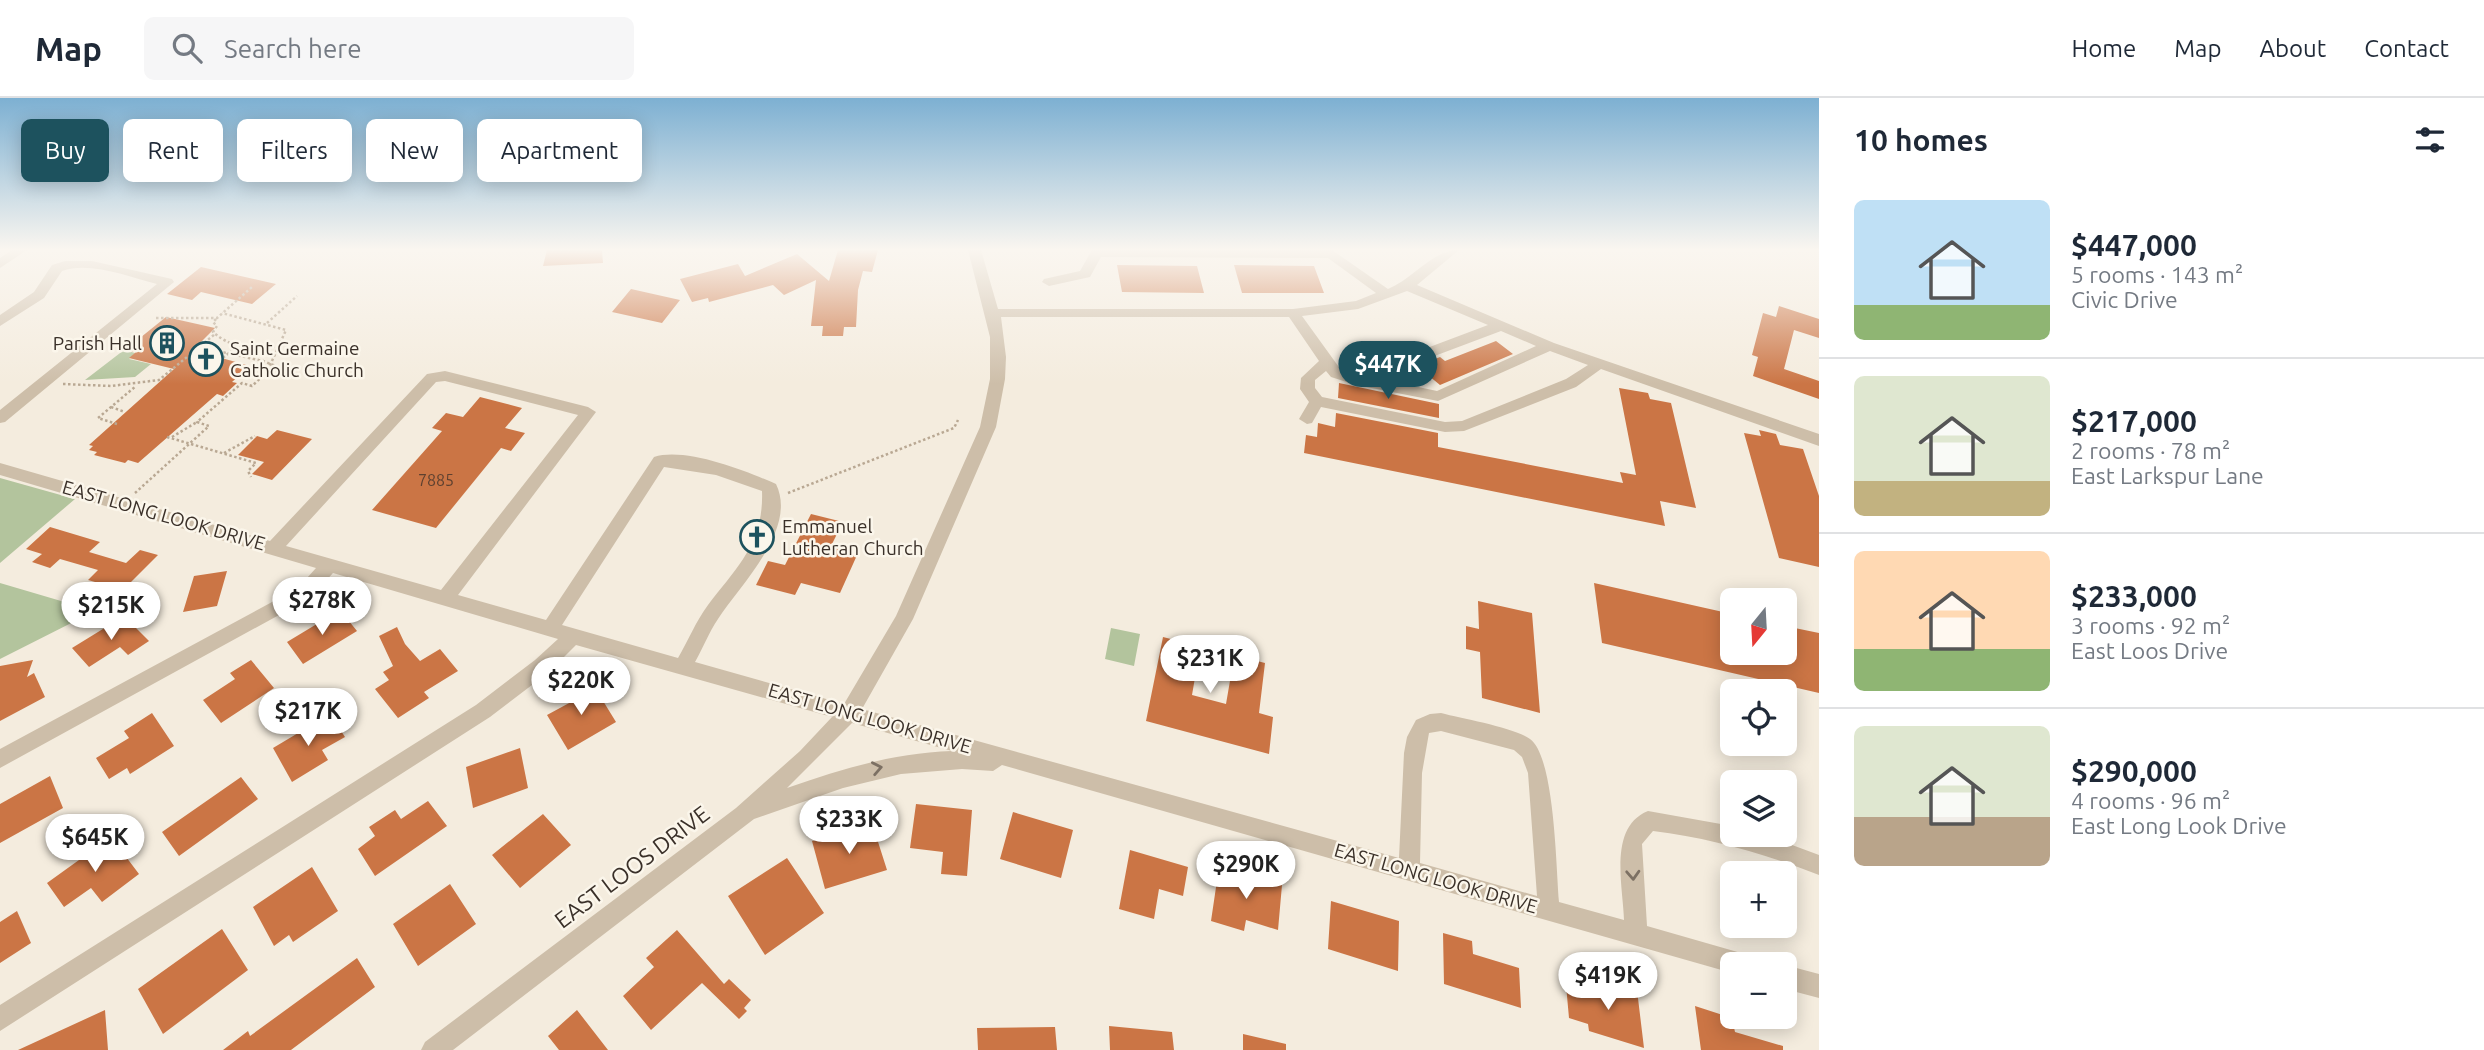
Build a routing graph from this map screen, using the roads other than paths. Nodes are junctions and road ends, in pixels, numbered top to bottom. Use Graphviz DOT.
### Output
graph roads {
  1 [pos="39,294"];
  2 [pos="152,294"];
  3 [pos="988,294"];
  4 [pos="1385,294"];
  5 [pos="1427,294"];
  6 [pos="994,313"];
  7 [pos="1293,313"];
  8 [pos="0,322"];
  9 [pos="1500,326"];
  10 [pos="1549,346"];
  11 [pos="1327,362"];
  12 [pos="1599,364"];
  13 [pos="1356,380"];
  14 [pos="1317,401"];
  15 [pos="0,418"];
  16 [pos="1307,419"];
  17 [pos="1819,440"];
  18 [pos="0,469"];
  19 [pos="275,547"];
  20 [pos="330,565"];
  21 [pos="446,597"];
  22 [pos="550,629"];
  23 [pos="573,636"];
  24 [pos="684,666"];
  25 [pos="850,712"];
  26 [pos="0,759"];
  27 [pos="1047,768"];
  28 [pos="743,815"];
  29 [pos="1819,865"];
  30 [pos="1409,871"];
  31 [pos="1549,910"];
  32 [pos="1636,934"];
  33 [pos="1720,958"];
  34 [pos="1797,980"];
  35 [pos="1819,986"];
  36 [pos="0,1019"];
  37 [pos="433,1050"];
  1 -- 8 [label="street"];
  2 -- 15 [label="street"];
  3 -- 6 [label="street, EAST LOOS DRIVE"];
  4 -- 7 [label="street"];
  5 -- 9 [label="street"];
  6 -- 7 [label="street"];
  6 -- 25 [label="street, EAST LOOS DRIVE"];
  7 -- 11 [label="street"];
  9 -- 10 [label="street"];
  9 -- 13 [label="street"];
  10 -- 12 [label="street"];
  10 -- 13 [label="street"];
  11 -- 13 [label="street"];
  11 -- 14 [label="street"];
  12 -- 14 [label="street"];
  12 -- 17 [label="street"];
  14 -- 16 [label="street"];
  18 -- 19 [label="street, EAST LONG LOOK DRIVE"];
  19 -- 20 [label="street, EAST LONG LOOK DRIVE"];
  19 -- 21 [label="street"];
  20 -- 21 [label="street, EAST LONG LOOK DRIVE"];
  20 -- 26 [label="street"];
  21 -- 22 [label="street, EAST LONG LOOK DRIVE"];
  22 -- 23 [label="street, EAST LONG LOOK DRIVE"];
  22 -- 24 [label="street"];
  23 -- 24 [label="street, EAST LONG LOOK DRIVE"];
  23 -- 36 [label="street"];
  24 -- 25 [label="street, EAST LONG LOOK DRIVE"];
  25 -- 27 [label="street, EAST LONG LOOK DRIVE"];
  25 -- 28 [label="street, EAST LOOS DRIVE"];
  28 -- 27 [label="street, one-way"];
  27 -- 30 [label="street, EAST LONG LOOK DRIVE"];
  28 -- 37 [label="street, EAST LOOS DRIVE"];
  29 -- 32 [label="street, one-way"];
  30 -- 31 [label="street, EAST LONG LOOK DRIVE"];
  30 -- 31 [label="street"];
  31 -- 32 [label="street, EAST LONG LOOK DRIVE"];
  32 -- 33 [label="street, EAST LONG LOOK DRIVE"];
  34 -- 35 [label="street"];
}
